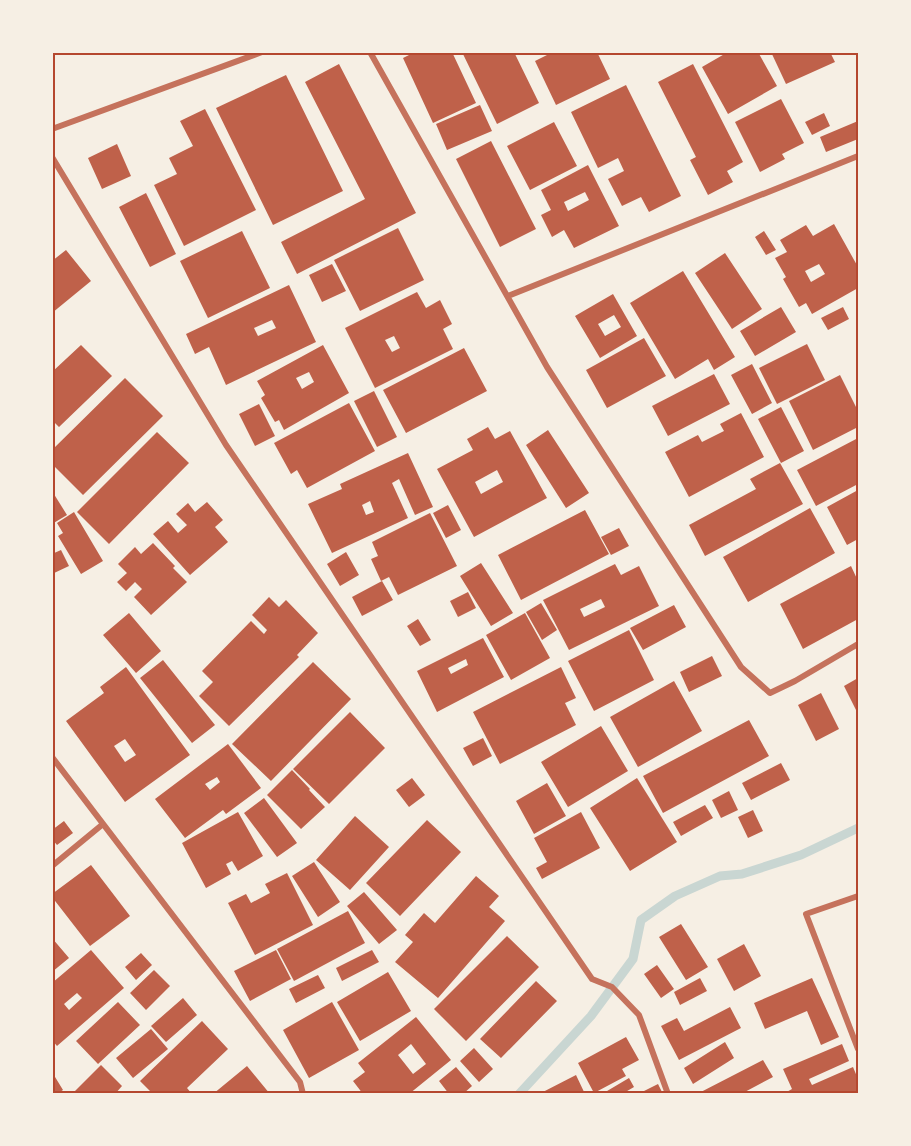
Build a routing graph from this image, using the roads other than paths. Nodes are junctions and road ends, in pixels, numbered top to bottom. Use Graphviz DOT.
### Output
graph roads {
  1 [pos="262,52"];
  2 [pos="370,52"];
  3 [pos="52,129"];
  4 [pos="858,156"];
  5 [pos="52,157"];
  6 [pos="508,296"];
  7 [pos="858,644"];
  8 [pos="52,757"];
  9 [pos="103,824"];
  10 [pos="52,866"];
  11 [pos="858,896"];
  12 [pos="858,1049"];
  13 [pos="303,1094"];
  14 [pos="668,1094"];
  1 -- 3 [label="street"];
  2 -- 6 [label="street"];
  4 -- 6 [label="street"];
  5 -- 14 [label="street"];
  6 -- 7 [label="street"];
  8 -- 9 [label="street"];
  9 -- 10 [label="street"];
  9 -- 13 [label="street"];
  11 -- 12 [label="street"];
}
